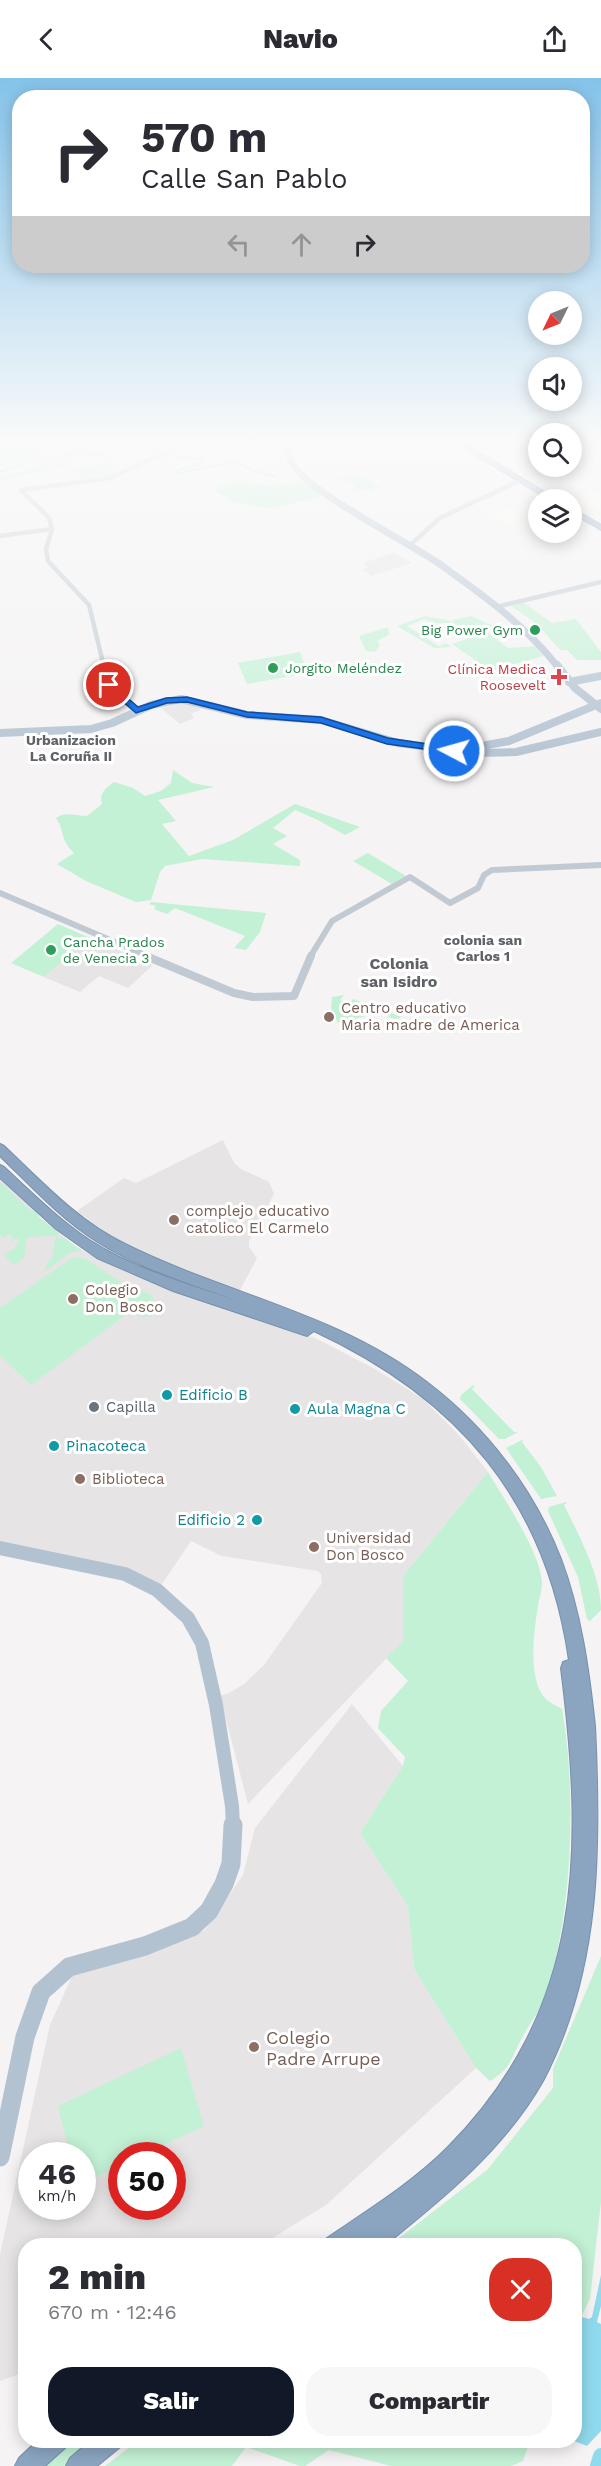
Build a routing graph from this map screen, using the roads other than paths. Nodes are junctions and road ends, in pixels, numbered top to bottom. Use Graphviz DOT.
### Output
graph roads {
  1 [pos="47,554"];
  2 [pos="424,554"];
  3 [pos="601,582"];
  4 [pos="496,606"];
  5 [pos="599,676"];
  6 [pos="569,682"];
  7 [pos="599,706"];
  8 [pos="136,711"];
  9 [pos="601,732"];
  10 [pos="0,733"];
  11 [pos="476,750"];
  12 [pos="601,865"];
  13 [pos="0,894"];
  14 [pos="5,1164"];
  15 [pos="0,1548"];
  16 [pos="0,2157"];
  17 [pos="346,2238"];
  18 [pos="376,2238"];
  19 [pos="48,2448"];
  20 [pos="101,2448"];
  21 [pos="27,2466"];
  22 [pos="78,2466"];
  1 -- 8 [label="street"];
  2 -- 4 [label="main road"];
  3 -- 4 [label="street"];
  4 -- 6 [label="main road"];
  5 -- 6 [label="main road"];
  6 -- 7 [label="main road"];
  7 -- 11 [label="main road"];
  8 -- 10 [label="main road"];
  8 -- 11 [label="main road"];
  9 -- 11 [label="main road"];
  12 -- 13 [label="street"];
  14 -- 17 [label="highway"];
  14 -- 18 [label="highway"];
  15 -- 16 [label="main road"];
  19 -- 21 [label="highway"];
  20 -- 22 [label="highway"];
}
